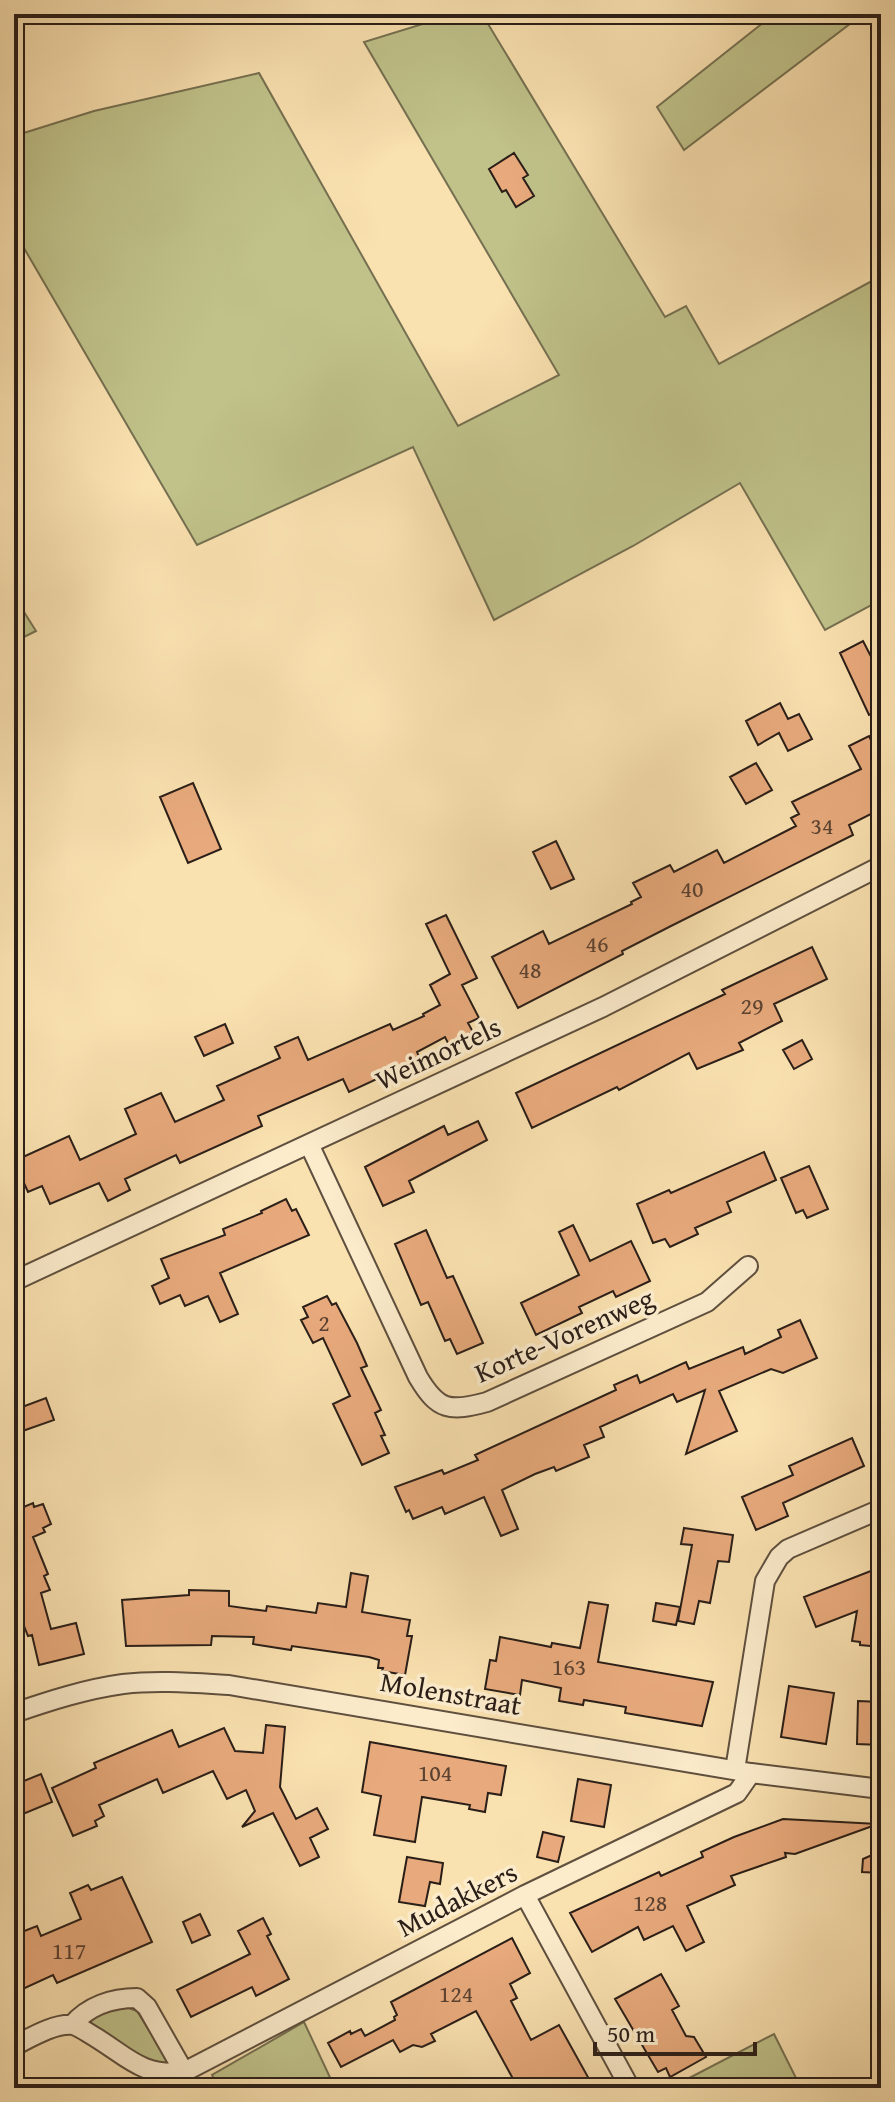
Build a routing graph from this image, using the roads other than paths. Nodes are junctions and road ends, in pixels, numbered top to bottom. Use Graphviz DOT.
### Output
graph roads {
  1 [pos="881,866"];
  2 [pos="309,1144"];
  3 [pos="748,1266"];
  4 [pos="14,1281"];
  5 [pos="881,1509"];
  6 [pos="14,1713"];
  7 [pos="743,1772"];
  8 [pos="881,1789"];
  9 [pos="525,1895"];
  10 [pos="72,2025"];
  11 [pos="14,2046"];
  12 [pos="184,2072"];
  13 [pos="630,2088"];
  1 -- 2 [label="street, Weimortels"];
  2 -- 3 [label="street, Korte-Vorenweg"];
  2 -- 4 [label="street, Weimortels"];
  5 -- 7 [label="street"];
  6 -- 7 [label="street, Molenstraat"];
  7 -- 8 [label="street, Molenstraat"];
  7 -- 9 [label="street, Mudakkers"];
  9 -- 12 [label="street, Mudakkers"];
  9 -- 13 [label="street"];
  10 -- 11 [label="street"];
  10 -- 12 [label="street"];
  10 -- 12 [label="street"];
}
